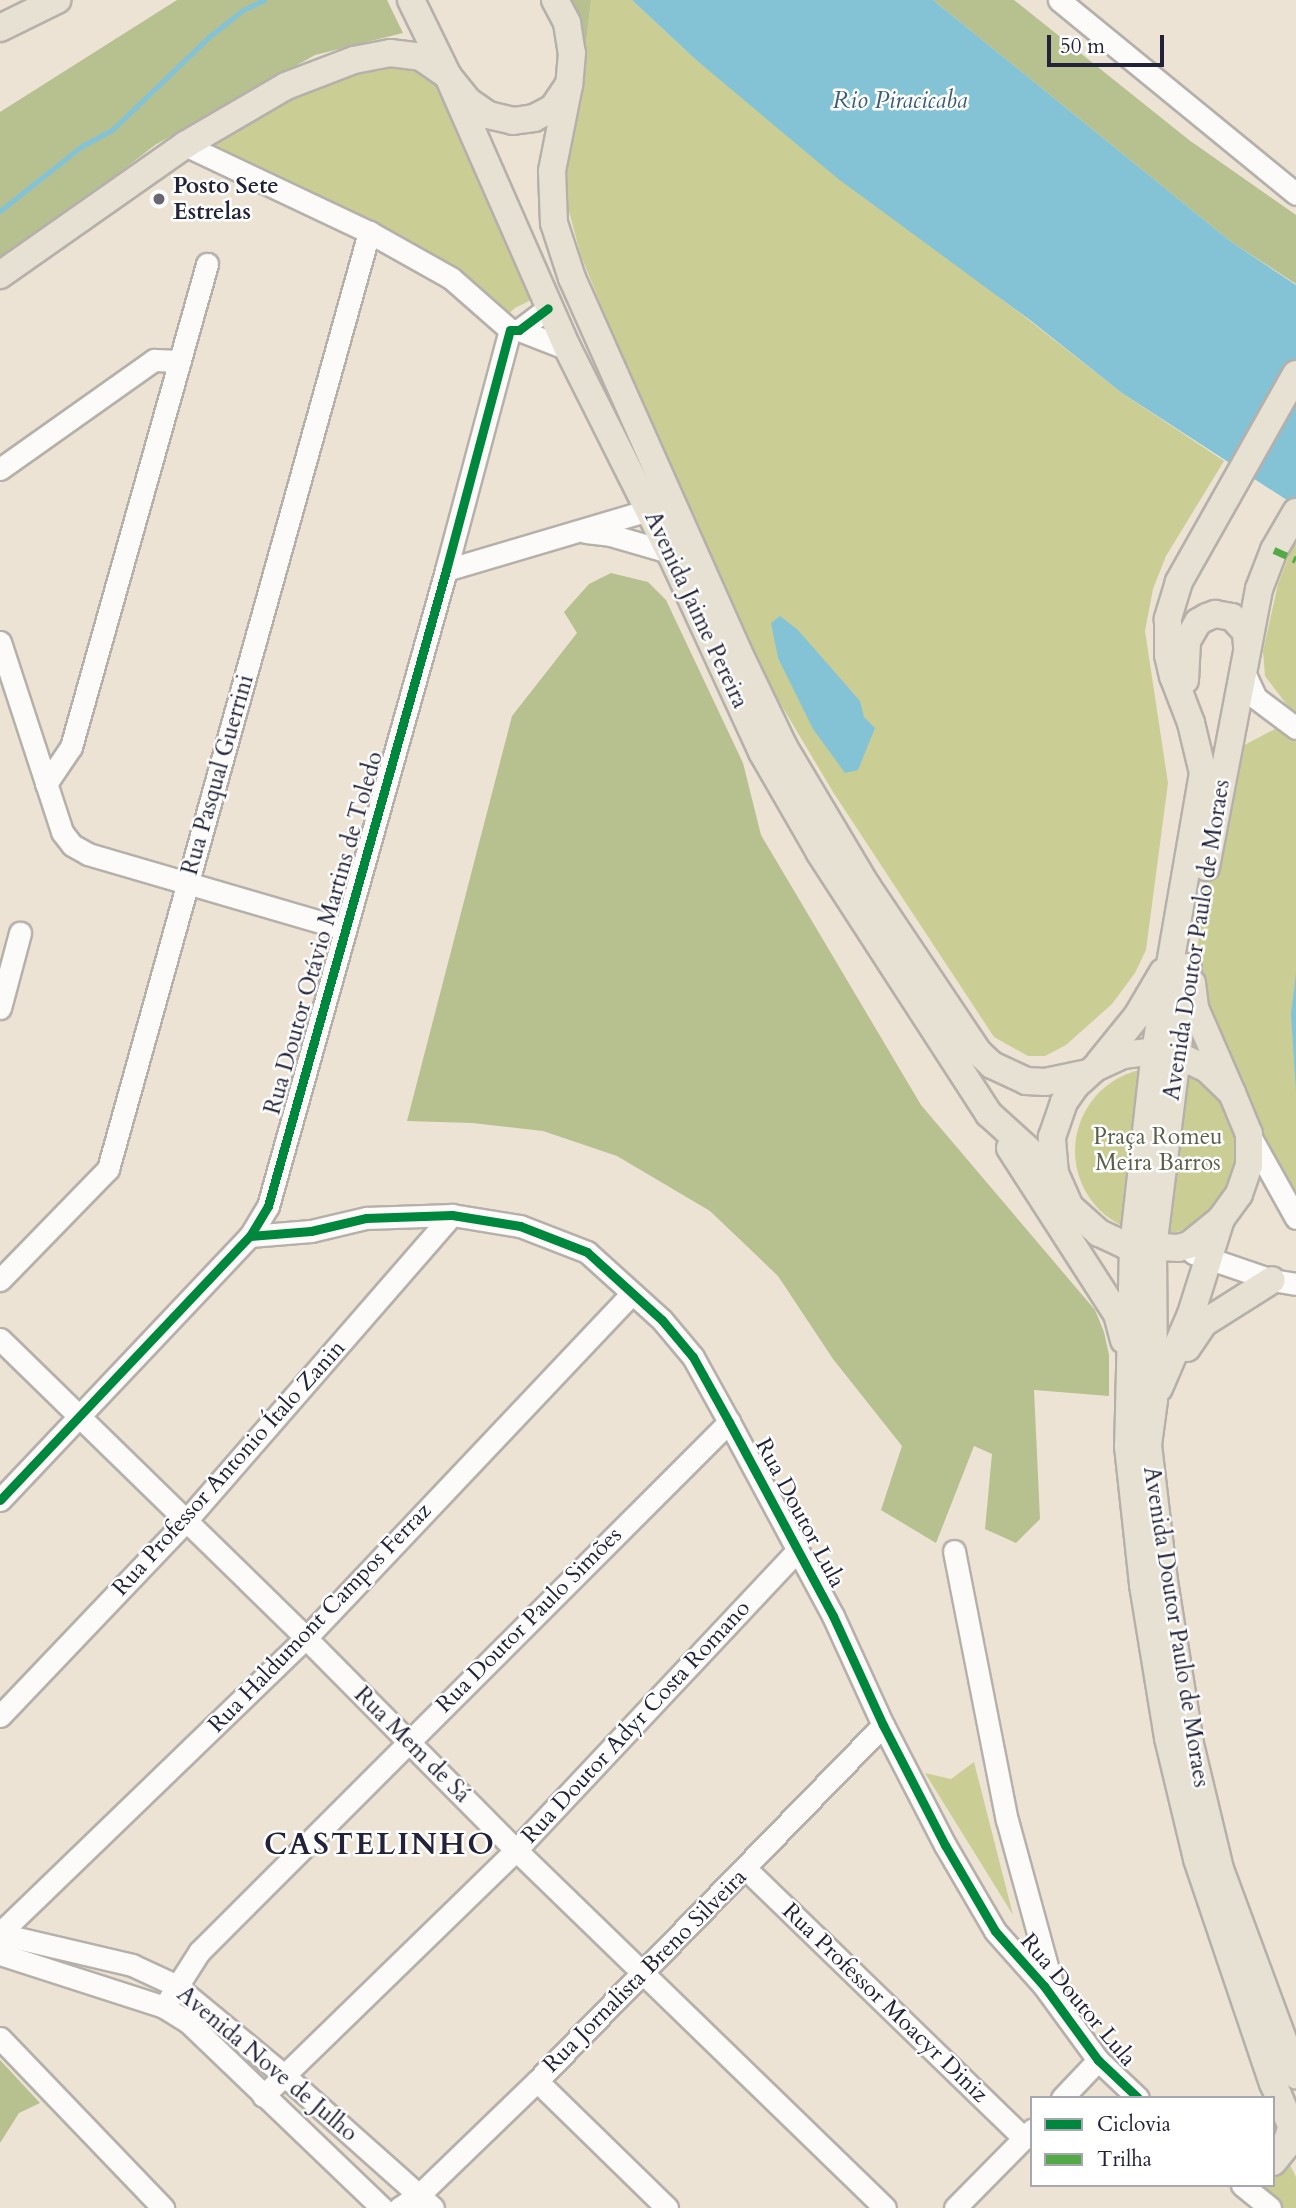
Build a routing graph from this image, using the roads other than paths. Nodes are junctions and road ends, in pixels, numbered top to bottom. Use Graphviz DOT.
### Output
graph roads {
  1 [pos="57,0"];
  2 [pos="411,0"];
  3 [pos="555,0"];
  4 [pos="1059,0"];
  5 [pos="0,28"];
  6 [pos="449,76"];
  7 [pos="569,85"];
  8 [pos="185,145"];
  9 [pos="1296,194"];
  10 [pos="369,232"];
  11 [pos="207,264"];
  12 [pos="0,275"];
  13 [pos="548,308"];
  14 [pos="515,330"];
  15 [pos="568,349"];
  16 [pos="180,361"];
  17 [pos="1296,374"];
  18 [pos="0,469"];
  19 [pos="1296,512"];
  20 [pos="650,513"];
  21 [pos="584,532"];
  22 [pos="678,544"];
  23 [pos="446,570"];
  24 [pos="0,642"];
  25 [pos="1245,657"];
  26 [pos="1191,723"];
  27 [pos="1296,728"];
  28 [pos="46,784"];
  29 [pos="188,883"];
  30 [pos="345,929"];
  31 [pos="20,933"];
  32 [pos="1181,958"];
  33 [pos="0,1008"];
  34 [pos="1165,1052"];
  35 [pos="1091,1071"];
  36 [pos="1232,1093"];
  37 [pos="989,1114"];
  38 [pos="1249,1134"];
  39 [pos="1058,1182"];
  40 [pos="452,1215"];
  41 [pos="1296,1217"];
  42 [pos="1221,1219"];
  43 [pos="1065,1233"];
  44 [pos="250,1236"];
  45 [pos="1155,1248"];
  46 [pos="1210,1258"];
  47 [pos="0,1280"];
  48 [pos="1284,1282"];
  49 [pos="631,1294"];
  50 [pos="0,1339"];
  51 [pos="1129,1369"];
  52 [pos="1154,1400"];
  53 [pos="79,1419"];
  54 [pos="729,1422"];
  55 [pos="0,1500"];
  56 [pos="185,1522"];
  57 [pos="797,1551"];
  58 [pos="954,1551"];
  59 [pos="306,1639"];
  60 [pos="0,1716"];
  61 [pos="883,1725"];
  62 [pos="408,1741"];
  63 [pos="516,1850"];
  64 [pos="746,1869"];
  65 [pos="0,1934"];
  66 [pos="0,1954"];
  67 [pos="643,1974"];
  68 [pos="175,1985"];
  69 [pos="1057,2005"];
  70 [pos="164,2007"];
  71 [pos="0,2038"];
  72 [pos="1098,2060"];
  73 [pos="1296,2075"];
  74 [pos="285,2076"];
  75 [pos="537,2081"];
  76 [pos="264,2096"];
  77 [pos="1064,2096"];
  78 [pos="1136,2096"];
  79 [pos="1293,2133"];
  80 [pos="1028,2134"];
  81 [pos="1275,2160"];
  82 [pos="1244,2187"];
  83 [pos="426,2202"];
  84 [pos="163,2208"];
  85 [pos="382,2208"];
  86 [pos="399,2208"];
  87 [pos="667,2208"];
  88 [pos="885,2208"];
  89 [pos="955,2208"];
  90 [pos="1270,2208"];
  1 -- 5 [label="main road"];
  2 -- 6 [label="main road, Avenida Jaime Pereira"];
  3 -- 7 [label="main road, Avenida Jaime Pereira"];
  4 -- 9 [label="street"];
  6 -- 7 [label="main road"];
  6 -- 8 [label="main road"];
  6 -- 13 [label="main road, Avenida Jaime Pereira"];
  7 -- 22 [label="main road, Avenida Jaime Pereira"];
  8 -- 10 [label="street"];
  8 -- 12 [label="main road"];
  10 -- 14 [label="street"];
  10 -- 29 [label="street, Rua Pasqual Guerrini"];
  11 -- 16 [label="street"];
  13 -- 14 [label="street"];
  13 -- 15 [label="main road, Avenida Jaime Pereira"];
  14 -- 15 [label="street"];
  14 -- 23 [label="street, Rua Doutor Otávio Martins de Toledo"];
  15 -- 20 [label="main road, Avenida Jaime Pereira"];
  16 -- 18 [label="street"];
  16 -- 28 [label="street"];
  17 -- 26 [label="main road, Avenida Doutor Paulo de Moraes"];
  19 -- 25 [label="main road, Avenida Doutor Paulo de Moraes"];
  20 -- 21 [label="street"];
  20 -- 22 [label="main road, Avenida Jaime Pereira"];
  21 -- 22 [label="street"];
  21 -- 23 [label="street"];
  22 -- 35 [label="main road, Avenida Jaime Pereira"];
  22 -- 37 [label="main road, Avenida Jaime Pereira"];
  23 -- 30 [label="street, Rua Doutor Otávio Martins de Toledo"];
  24 -- 28 [label="street"];
  25 -- 26 [label="main road"];
  25 -- 27 [label="street"];
  25 -- 32 [label="main road, Avenida Doutor Paulo de Moraes"];
  26 -- 32 [label="main road, Avenida Doutor Paulo de Moraes"];
  28 -- 29 [label="street"];
  29 -- 30 [label="street"];
  29 -- 47 [label="street, Rua Pasqual Guerrini"];
  30 -- 44 [label="street, Rua Doutor Otávio Martins de Toledo"];
  31 -- 33 [label="street"];
  32 -- 34 [label="main road, Avenida Doutor Paulo de Moraes"];
  32 -- 35 [label="main road"];
  32 -- 36 [label="main road"];
  34 -- 35 [label="main road, Avenida Jaime Pereira"];
  34 -- 36 [label="main road"];
  34 -- 45 [label="main road, Avenida Doutor Paulo de Moraes"];
  35 -- 39 [label="main road"];
  36 -- 38 [label="main road"];
  37 -- 39 [label="main road, Avenida Jaime Pereira"];
  37 -- 43 [label="main road"];
  38 -- 41 [label="street"];
  38 -- 42 [label="main road"];
  39 -- 43 [label="main road"];
  39 -- 45 [label="main road, Avenida Jaime Pereira"];
  40 -- 44 [label="street, Rua Doutor Lula"];
  40 -- 49 [label="street, Rua Doutor Lula"];
  40 -- 56 [label="street, Rua Professor Antonio Ítalo Zanin"];
  42 -- 45 [label="main road"];
  42 -- 46 [label="main road"];
  43 -- 51 [label="main road"];
  44 -- 53 [label="street, Rua Doutor Otávio Martins de Toledo"];
  45 -- 46 [label="street"];
  45 -- 51 [label="main road, Avenida Doutor Paulo de Moraes"];
  45 -- 52 [label="main road, Avenida Doutor Paulo de Moraes"];
  46 -- 48 [label="street"];
  46 -- 52 [label="main road"];
  48 -- 52 [label="main road"];
  49 -- 54 [label="street, Rua Doutor Lula"];
  49 -- 59 [label="street, Rua Haldumont Campos Ferraz"];
  50 -- 53 [label="street, Rua Mem de Sá"];
  51 -- 79 [label="main road, Avenida Doutor Paulo de Moraes"];
  52 -- 73 [label="main road, Avenida Doutor Paulo de Moraes"];
  53 -- 55 [label="street, Rua Doutor Otávio Martins de Toledo"];
  53 -- 56 [label="street, Rua Mem de Sá"];
  54 -- 57 [label="street, Rua Doutor Lula"];
  54 -- 62 [label="street, Rua Doutor Paulo Simões"];
  56 -- 59 [label="street, Rua Mem de Sá"];
  56 -- 60 [label="street, Rua Professor Antonio Ítalo Zanin"];
  57 -- 61 [label="street, Rua Doutor Lula"];
  57 -- 63 [label="street, Rua Doutor Adyr Costa Romano"];
  58 -- 69 [label="street"];
  59 -- 62 [label="street, Rua Mem de Sá"];
  59 -- 65 [label="street, Rua Haldumont Campos Ferraz"];
  61 -- 64 [label="street, Rua Jornalista Breno Silveira"];
  61 -- 69 [label="street, Rua Doutor Lula"];
  62 -- 63 [label="street, Rua Mem de Sá"];
  62 -- 68 [label="street, Rua Doutor Paulo Simões"];
  63 -- 67 [label="street, Rua Mem de Sá"];
  63 -- 74 [label="street, Rua Doutor Adyr Costa Romano"];
  64 -- 67 [label="street, Rua Jornalista Breno Silveira"];
  64 -- 80 [label="street, Rua Professor Moacyr Diniz"];
  65 -- 68 [label="street, Avenida Nove de Julho"];
  66 -- 70 [label="street, Avenida Nove de Julho"];
  67 -- 75 [label="street, Rua Jornalista Breno Silveira"];
  67 -- 88 [label="street, Rua Mem de Sá"];
  68 -- 70 [label="street, Rua Doutor Paulo Simões"];
  68 -- 74 [label="street, Avenida Nove de Julho"];
  69 -- 72 [label="street, Rua Doutor Lula"];
  70 -- 76 [label="street, Avenida Nove de Julho"];
  71 -- 84 [label="street"];
  72 -- 77 [label="street"];
  72 -- 78 [label="street, Rua Doutor Lula"];
  74 -- 76 [label="street, Rua Doutor Adyr Costa Romano"];
  74 -- 83 [label="street, Avenida Nove de Julho"];
  75 -- 83 [label="street, Rua Jornalista Breno Silveira"];
  75 -- 87 [label="street"];
  76 -- 85 [label="street, Avenida Nove de Julho"];
  79 -- 81 [label="main road"];
  80 -- 89 [label="street"];
  82 -- 90 [label="street"];
  83 -- 86 [label="street, Rua Jornalista Breno Silveira"];
}
